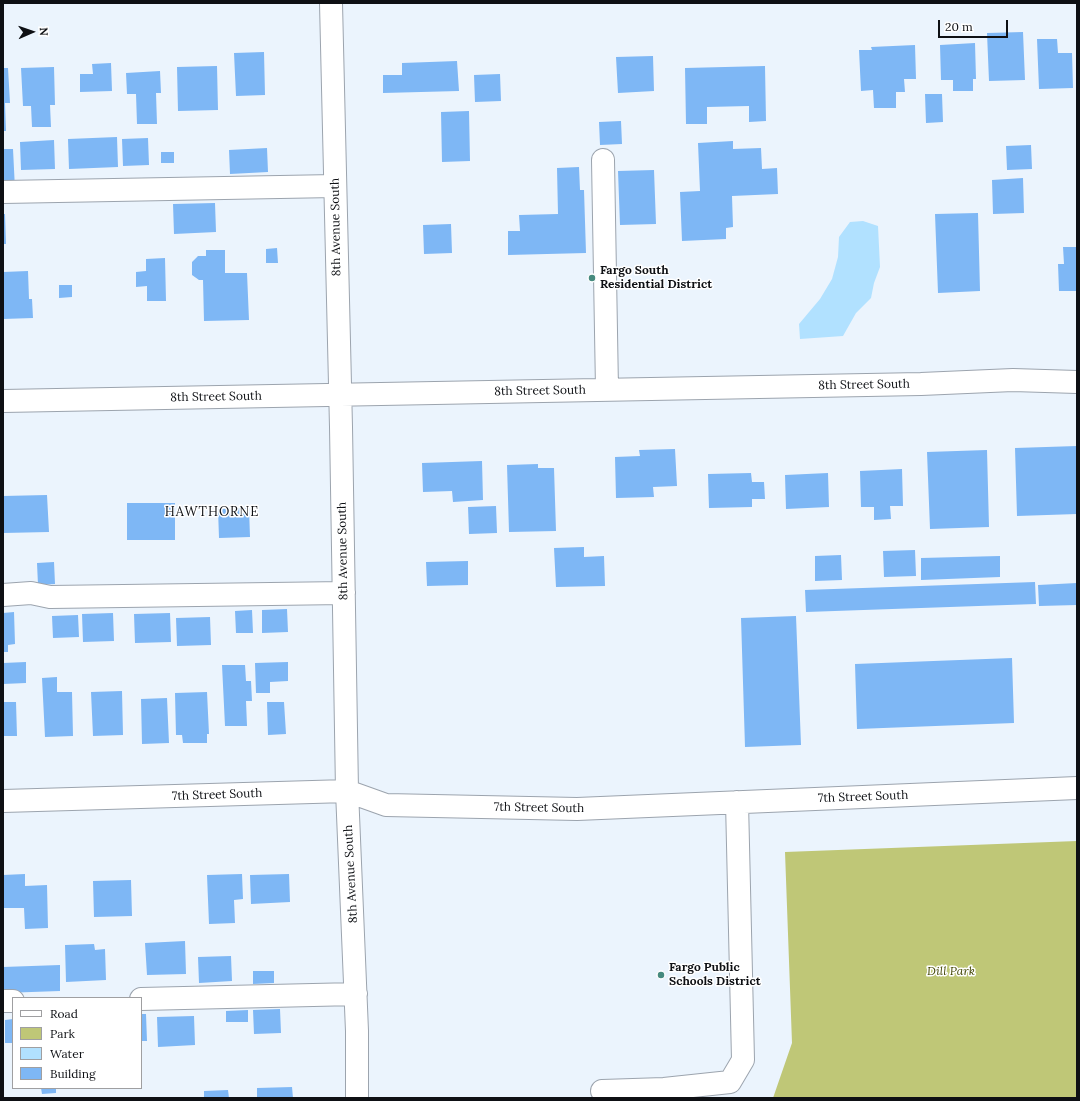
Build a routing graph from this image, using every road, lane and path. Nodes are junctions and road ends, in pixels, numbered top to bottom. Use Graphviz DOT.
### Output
graph roads {
  1 [pos="331,3"];
  2 [pos="603,160"];
  3 [pos="335,186"];
  4 [pos="3,192"];
  5 [pos="1077,382"];
  6 [pos="607,389"];
  7 [pos="340,394"];
  8 [pos="3,402"];
  9 [pos="344,593"];
  10 [pos="3,595"];
  11 [pos="1077,788"];
  12 [pos="347,791"];
  13 [pos="3,801"];
  14 [pos="737,802"];
  15 [pos="356,994"];
  16 [pos="142,998"];
  17 [pos="602,1091"];
  18 [pos="357,1098"];
  1 -- 3 [label="street, 8th Avenue South"];
  2 -- 6 [label="street"];
  3 -- 4 [label="street"];
  3 -- 7 [label="street, 8th Avenue South"];
  5 -- 6 [label="street, 8th Street South"];
  6 -- 7 [label="street, 8th Street South"];
  7 -- 8 [label="street, 8th Street South"];
  7 -- 9 [label="street, 8th Avenue South"];
  9 -- 10 [label="street"];
  9 -- 12 [label="street, 8th Avenue South"];
  11 -- 14 [label="street, 7th Street South"];
  12 -- 13 [label="street, 7th Street South"];
  12 -- 14 [label="street, 7th Street South"];
  12 -- 15 [label="street, 8th Avenue South"];
  14 -- 17 [label="street"];
  15 -- 16 [label="street"];
  15 -- 18 [label="street, 8th Avenue South"];
}
